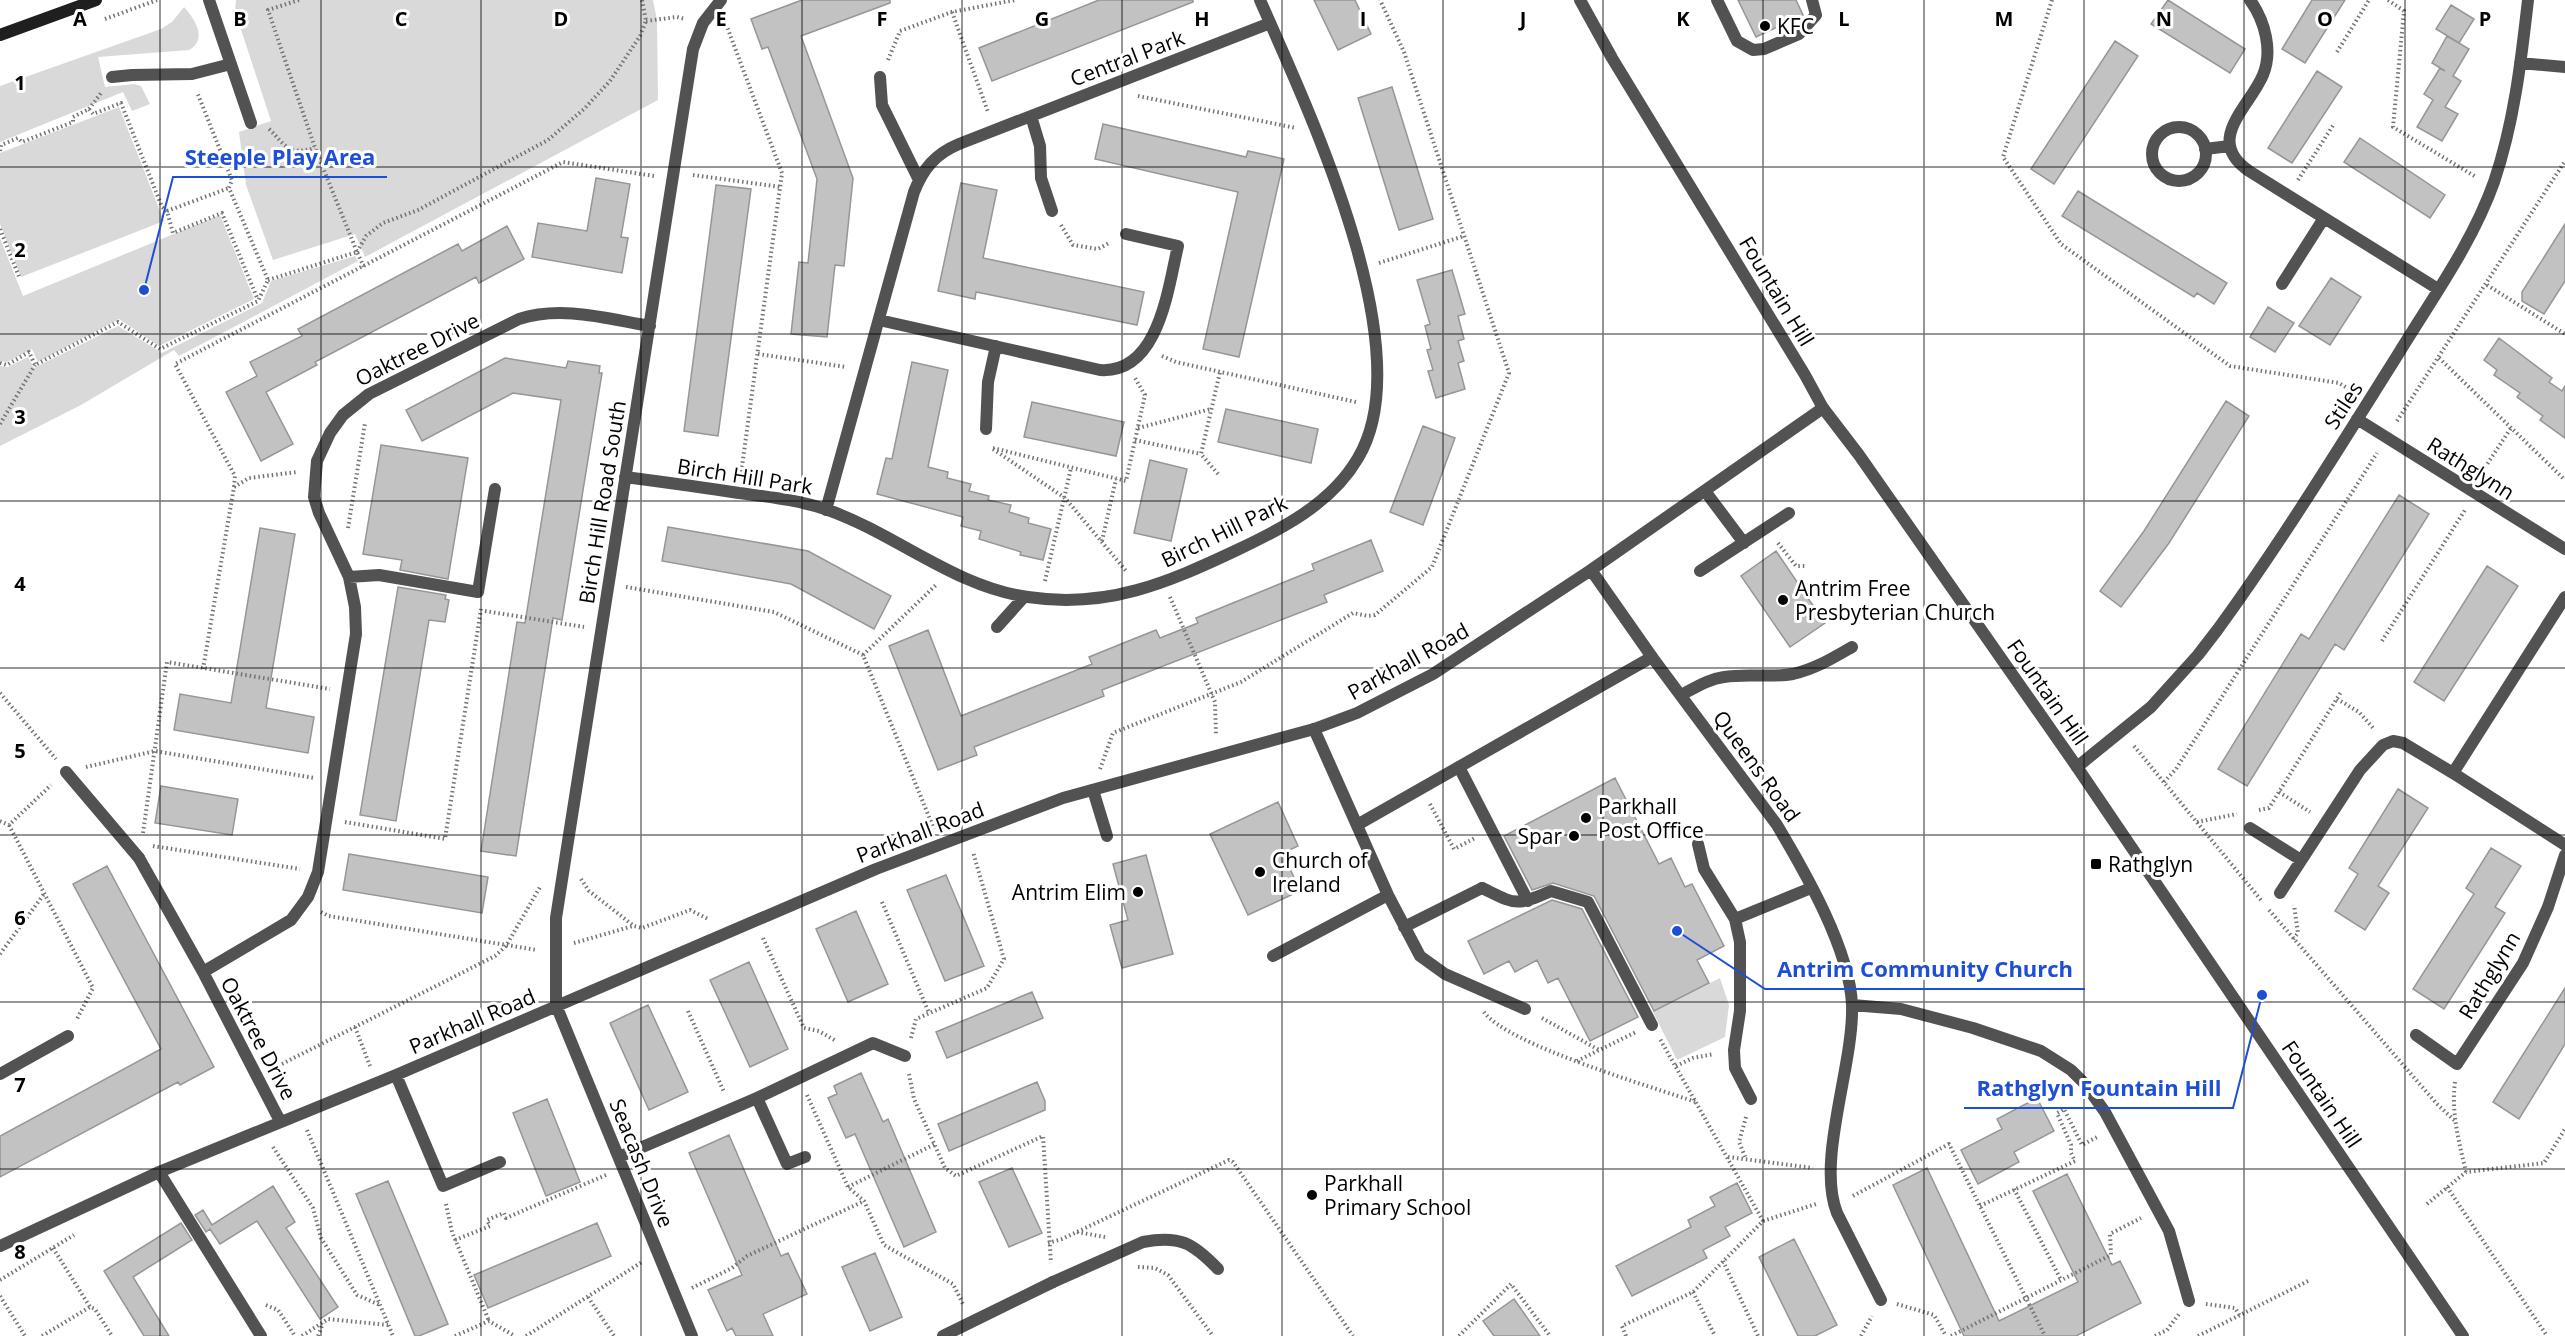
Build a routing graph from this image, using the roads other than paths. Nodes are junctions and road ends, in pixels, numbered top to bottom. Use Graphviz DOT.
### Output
graph roads {
  1 [pos="96,0"];
  2 [pos="209,0"];
  3 [pos="721,0"];
  4 [pos="1260,0"];
  5 [pos="1580,0"];
  6 [pos="1717,0"];
  7 [pos="1812,0"];
  8 [pos="2250,0"];
  9 [pos="2528,0"];
  10 [pos="1270,23"];
  11 [pos="0,35"];
  12 [pos="2520,63"];
  13 [pos="231,64"];
  14 [pos="2565,67"];
  15 [pos="112,77"];
  16 [pos="880,78"];
  17 [pos="1031,116"];
  18 [pos="251,123"];
  19 [pos="2230,146"];
  20 [pos="2205,149"];
  21 [pos="919,180"];
  22 [pos="1052,211"];
  23 [pos="2324,218"];
  24 [pos="1126,234"];
  25 [pos="2282,284"];
  26 [pos="2438,289"];
  27 [pos="879,320"];
  28 [pos="650,326"];
  29 [pos="996,346"];
  30 [pos="1823,408"];
  31 [pos="2357,419"];
  32 [pos="986,429"];
  33 [pos="625,477"];
  34 [pos="495,489"];
  35 [pos="1705,490"];
  36 [pos="826,510"];
  37 [pos="1789,513"];
  38 [pos="1744,543"];
  39 [pos="2565,549"];
  40 [pos="1591,570"];
  41 [pos="1700,571"];
  42 [pos="349,577"];
  43 [pos="1024,597"];
  44 [pos="2565,597"];
  45 [pos="998,627"];
  46 [pos="1852,647"];
  47 [pos="1652,657"];
  48 [pos="1682,695"];
  49 [pos="1314,729"];
  50 [pos="1459,767"];
  51 [pos="2077,768"];
  52 [pos="66,772"];
  53 [pos="2453,773"];
  54 [pos="1093,790"];
  55 [pos="1357,825"];
  56 [pos="2250,828"];
  57 [pos="1107,836"];
  58 [pos="1698,844"];
  59 [pos="2565,845"];
  60 [pos="2565,855"];
  61 [pos="2301,860"];
  62 [pos="1811,888"];
  63 [pos="2280,893"];
  64 [pos="1388,895"];
  65 [pos="1528,901"];
  66 [pos="1735,919"];
  67 [pos="1404,927"];
  68 [pos="1273,956"];
  69 [pos="202,972"];
  70 [pos="556,1005"];
  71 [pos="1852,1005"];
  72 [pos="1526,1009"];
  73 [pos="1652,1025"];
  74 [pos="2416,1035"];
  75 [pos="68,1036"];
  76 [pos="905,1056"];
  77 [pos="0,1074"];
  78 [pos="396,1075"];
  79 [pos="757,1098"];
  80 [pos="1751,1099"];
  81 [pos="280,1121"];
  82 [pos="804,1158"];
  83 [pos="500,1162"];
  84 [pos="621,1163"];
  85 [pos="159,1172"];
  86 [pos="0,1246"];
  87 [pos="1218,1269"];
  88 [pos="1881,1300"];
  89 [pos="2189,1301"];
  90 [pos="261,1336"];
  91 [pos="692,1336"];
  92 [pos="944,1336"];
  93 [pos="2463,1336"];
  1 -- 11 [label="main road"];
  2 -- 13 [label="street"];
  3 -- 28 [label="street, Birch Hill Road South"];
  4 -- 10 [label="street, Birch Hill Park"];
  5 -- 30 [label="street, Fountain Hill"];
  6 -- 7 [label="street"];
  8 -- 19 [label="street"];
  9 -- 12 [label="street, Stiles"];
  10 -- 17 [label="street, Central Park"];
  10 -- 43 [label="street, Birch Hill Park"];
  12 -- 14 [label="street"];
  12 -- 26 [label="street, Stiles"];
  13 -- 15 [label="street"];
  13 -- 18 [label="street"];
  16 -- 21 [label="street"];
  17 -- 21 [label="street, Central Park"];
  17 -- 22 [label="street"];
  19 -- 20 [label="street"];
  19 -- 23 [label="street"];
  20 -- 20 [label="street"];
  21 -- 27 [label="street, Central Park"];
  23 -- 25 [label="street"];
  23 -- 26 [label="street"];
  24 -- 29 [label="street"];
  26 -- 31 [label="street, Stiles"];
  27 -- 29 [label="street"];
  27 -- 36 [label="street, Central Park"];
  28 -- 33 [label="street, Birch Hill Road South"];
  28 -- 42 [label="street, Oaktree Drive"];
  29 -- 32 [label="street"];
  30 -- 35 [label="street, Parkhall Road"];
  30 -- 51 [label="street, Fountain Hill"];
  31 -- 39 [label="street, Rathglynn"];
  31 -- 51 [label="street, Stiles"];
  33 -- 36 [label="street, Birch Hill Park"];
  33 -- 70 [label="street, Birch Hill Road South"];
  34 -- 42 [label="street"];
  35 -- 38 [label="street"];
  35 -- 40 [label="street, Parkhall Road"];
  36 -- 43 [label="street, Birch Hill Park"];
  37 -- 38 [label="street"];
  38 -- 41 [label="street"];
  40 -- 47 [label="street, Queens Road"];
  40 -- 49 [label="street, Parkhall Road"];
  42 -- 69 [label="street, Oaktree Drive"];
  43 -- 45 [label="street"];
  44 -- 53 [label="street"];
  46 -- 48 [label="street"];
  47 -- 48 [label="street, Queens Road"];
  47 -- 50 [label="street"];
  48 -- 62 [label="street, Queens Road"];
  49 -- 54 [label="street, Parkhall Road"];
  49 -- 55 [label="street"];
  50 -- 55 [label="street"];
  50 -- 65 [label="street"];
  51 -- 93 [label="street, Fountain Hill"];
  52 -- 69 [label="street, Oaktree Drive"];
  53 -- 59 [label="street"];
  53 -- 61 [label="street"];
  54 -- 57 [label="street"];
  54 -- 70 [label="street, Parkhall Road"];
  55 -- 64 [label="street"];
  56 -- 61 [label="street"];
  58 -- 66 [label="street"];
  60 -- 74 [label="street, Rathglynn"];
  61 -- 63 [label="street"];
  62 -- 66 [label="street"];
  62 -- 71 [label="street, Queens Road"];
  64 -- 67 [label="street"];
  64 -- 68 [label="street"];
  65 -- 67 [label="street"];
  65 -- 73 [label="street"];
  66 -- 80 [label="street"];
  67 -- 72 [label="street"];
  69 -- 81 [label="street, Oaktree Drive"];
  70 -- 78 [label="street, Parkhall Road"];
  70 -- 84 [label="street, Seacash Drive"];
  71 -- 88 [label="street, Queens Road"];
  71 -- 89 [label="street"];
  75 -- 77 [label="street"];
  76 -- 79 [label="street"];
  78 -- 81 [label="street, Parkhall Road"];
  78 -- 83 [label="street"];
  79 -- 82 [label="street"];
  79 -- 84 [label="street"];
  81 -- 85 [label="street, Parkhall Road"];
  84 -- 91 [label="street, Seacash Drive"];
  85 -- 86 [label="street, Parkhall Road"];
  85 -- 90 [label="street"];
  87 -- 92 [label="street"];
}
